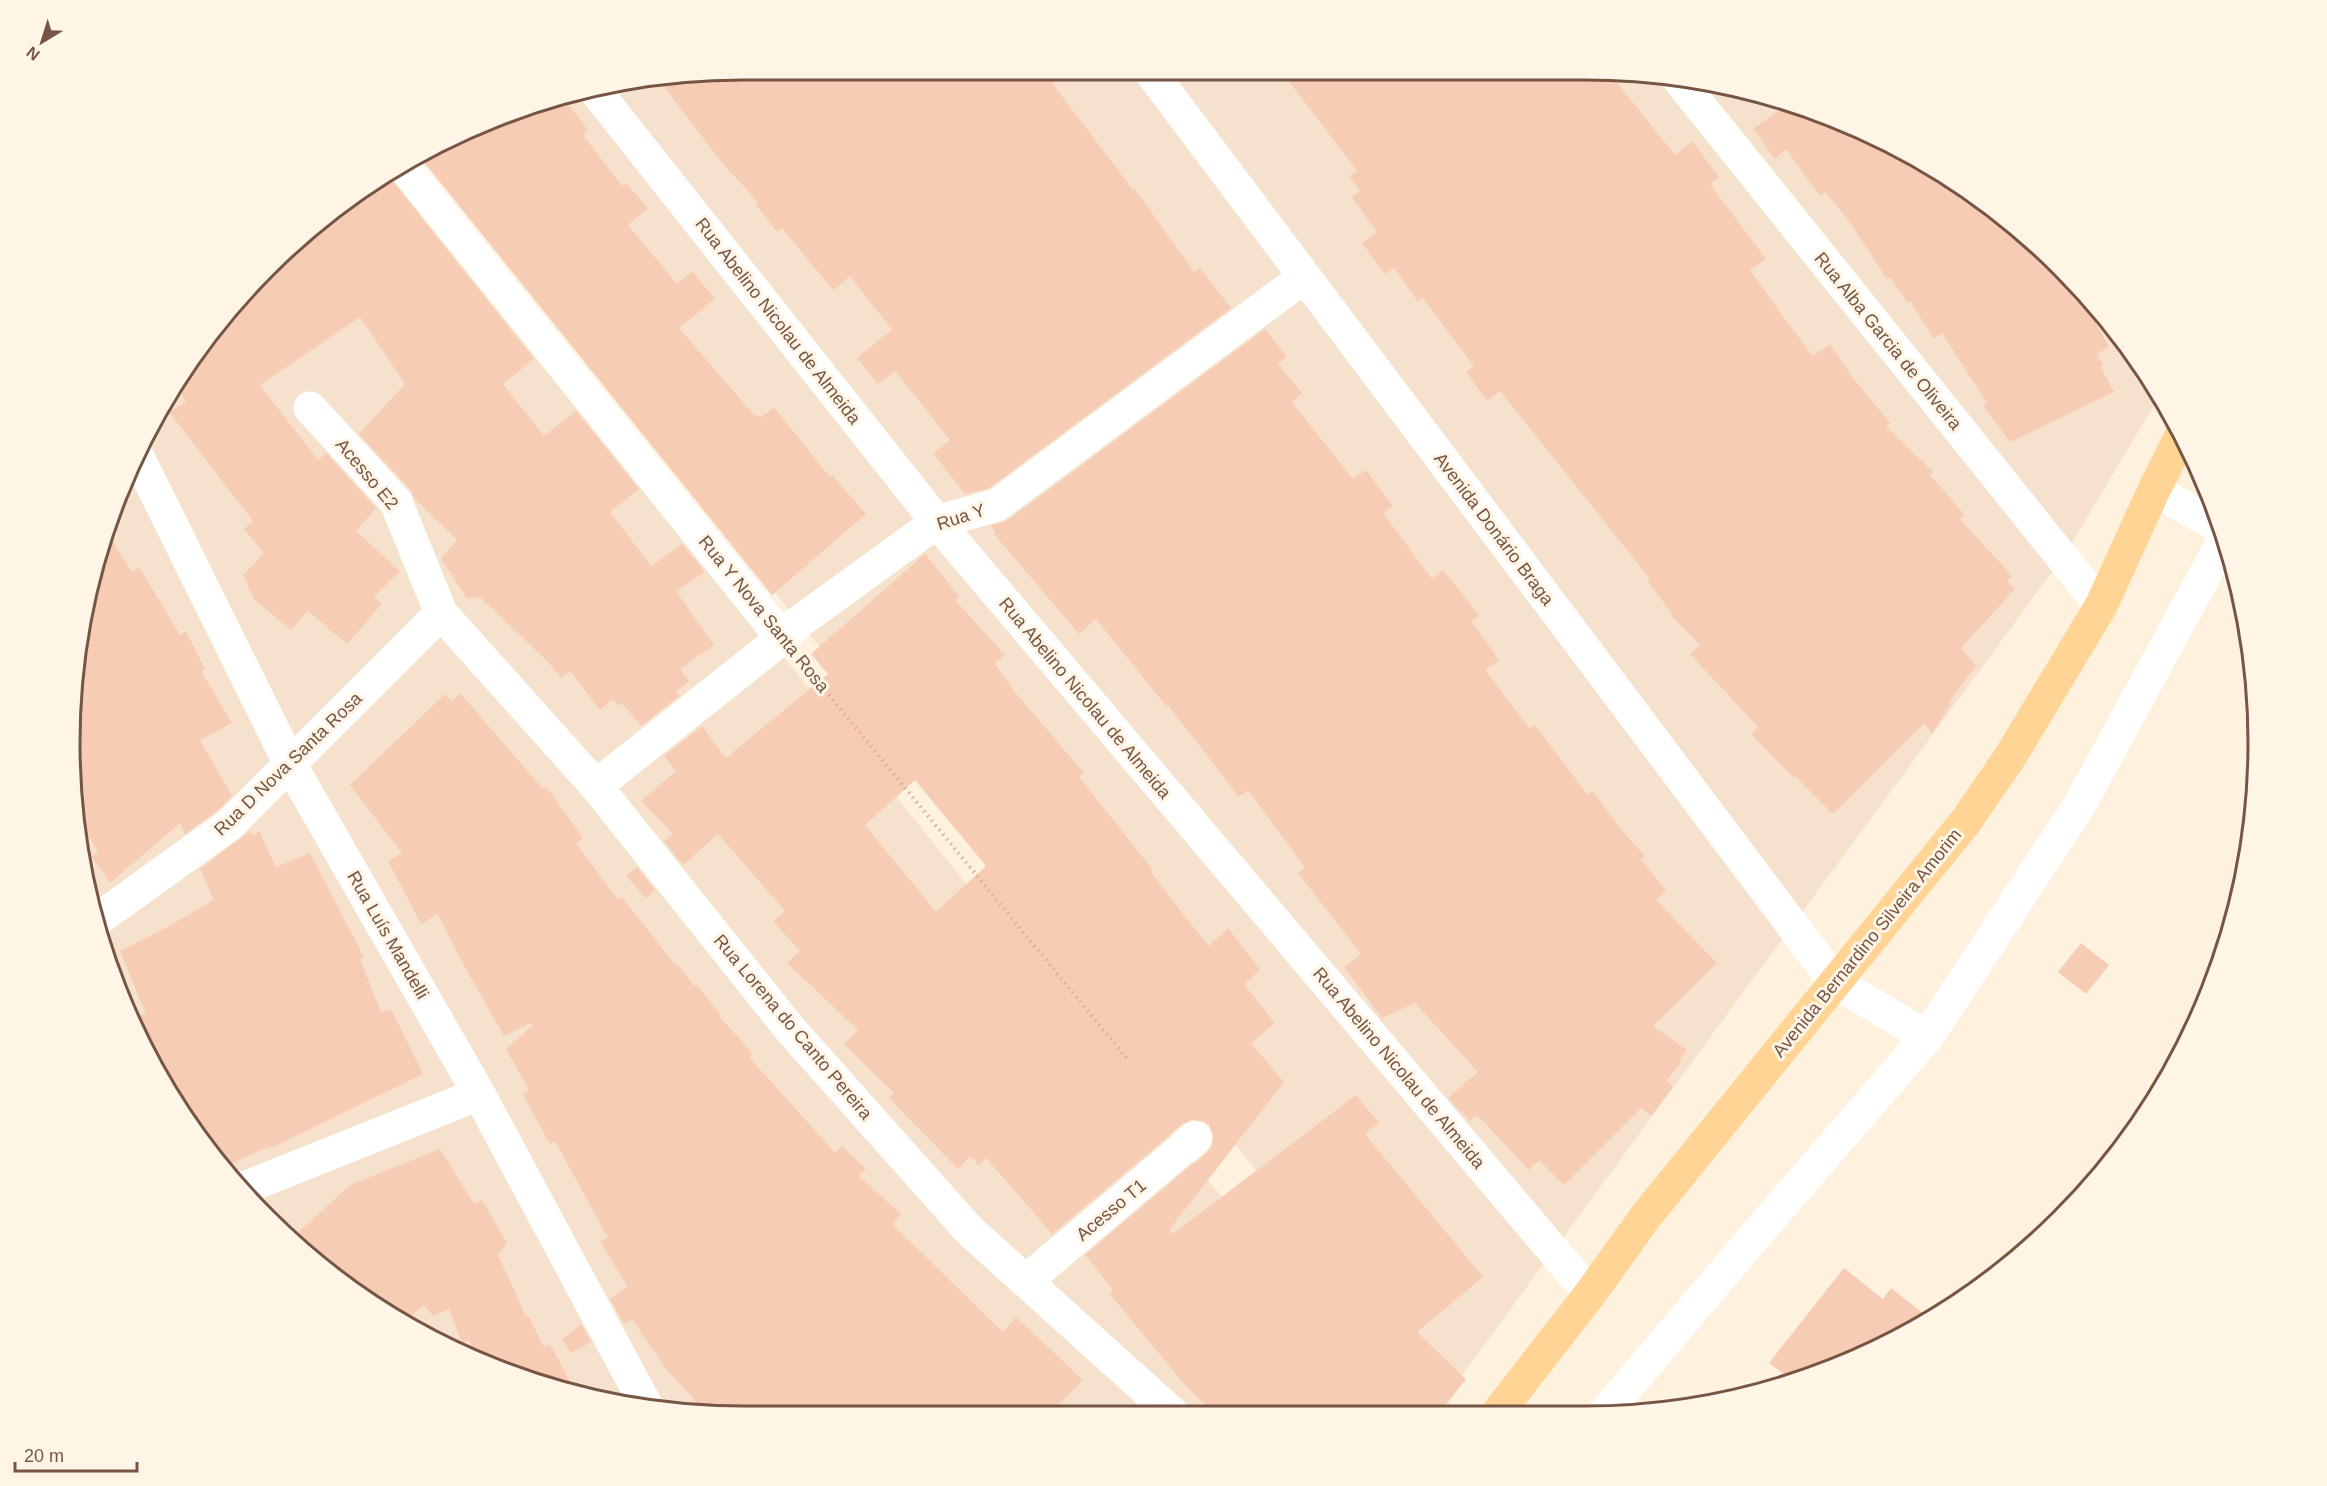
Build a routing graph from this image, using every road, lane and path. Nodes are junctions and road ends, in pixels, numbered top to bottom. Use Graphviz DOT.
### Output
graph roads {
  1 [pos="1157,80"];
  2 [pos="1694,89"];
  3 [pos="599,95"];
  4 [pos="407,171"];
  5 [pos="1304,277"];
  6 [pos="310,408"];
  7 [pos="2176,445"];
  8 [pos="142,464"];
  9 [pos="2154,490"];
  10 [pos="936,522"];
  11 [pos="2209,522"];
  12 [pos="2218,550"];
  13 [pos="2101,606"];
  14 [pos="441,613"];
  15 [pos="782,638"];
  16 [pos="291,764"];
  17 [pos="596,786"];
  18 [pos="102,916"];
  19 [pos="1835,982"];
  20 [pos="1927,1037"];
  21 [pos="1128,1060"];
  22 [pos="478,1094"];
  23 [pos="1195,1138"];
  24 [pos="249,1186"];
  25 [pos="1026,1281"];
  26 [pos="1590,1294"];
  27 [pos="642,1399"];
  28 [pos="1611,1405"];
  29 [pos="1164,1406"];
  30 [pos="1503,1406"];
  1 -- 5 [label="street, Avenida Donário Braga"];
  2 -- 13 [label="street, Rua Alba Garcia de Oliveira"];
  3 -- 10 [label="street, Rua Abelino Nicolau de Almeida"];
  4 -- 15 [label="street, Rua Y Nova Santa Rosa"];
  5 -- 10 [label="street, Rua Y"];
  5 -- 19 [label="street, Avenida Donário Braga"];
  6 -- 14 [label="street, Acesso E2"];
  7 -- 9 [label="main road, Avenida Bernardino Silveira Amorim"];
  8 -- 16 [label="street, Rua Luís Mandelli"];
  9 -- 11 [label="street"];
  9 -- 13 [label="main road, Avenida Bernardino Silveira Amorim"];
  10 -- 15 [label="street, Rua Y"];
  10 -- 26 [label="street, Rua Abelino Nicolau de Almeida"];
  12 -- 20 [label="street"];
  13 -- 19 [label="main road, Avenida Bernardino Silveira Amorim"];
  14 -- 16 [label="street, Rua D Nova Santa Rosa"];
  14 -- 17 [label="street, Rua Lorena do Canto Pereira"];
  15 -- 17 [label="street, Rua Y"];
  15 -- 21 [label="path, Rua Y Nova Santa Rosa"];
  16 -- 18 [label="street, Rua D Nova Santa Rosa"];
  16 -- 22 [label="street, Rua Luís Mandelli"];
  17 -- 25 [label="street, Rua Lorena do Canto Pereira"];
  19 -- 20 [label="street"];
  19 -- 26 [label="main road, Avenida Bernardino Silveira Amorim"];
  20 -- 28 [label="street"];
  22 -- 24 [label="street"];
  22 -- 27 [label="street, Rua Luís Mandelli"];
  23 -- 25 [label="street, Acesso T1"];
  25 -- 29 [label="street, Rua Lorena do Canto Pereira"];
  26 -- 30 [label="main road, Avenida Bernardino Silveira Amorim"];
}
